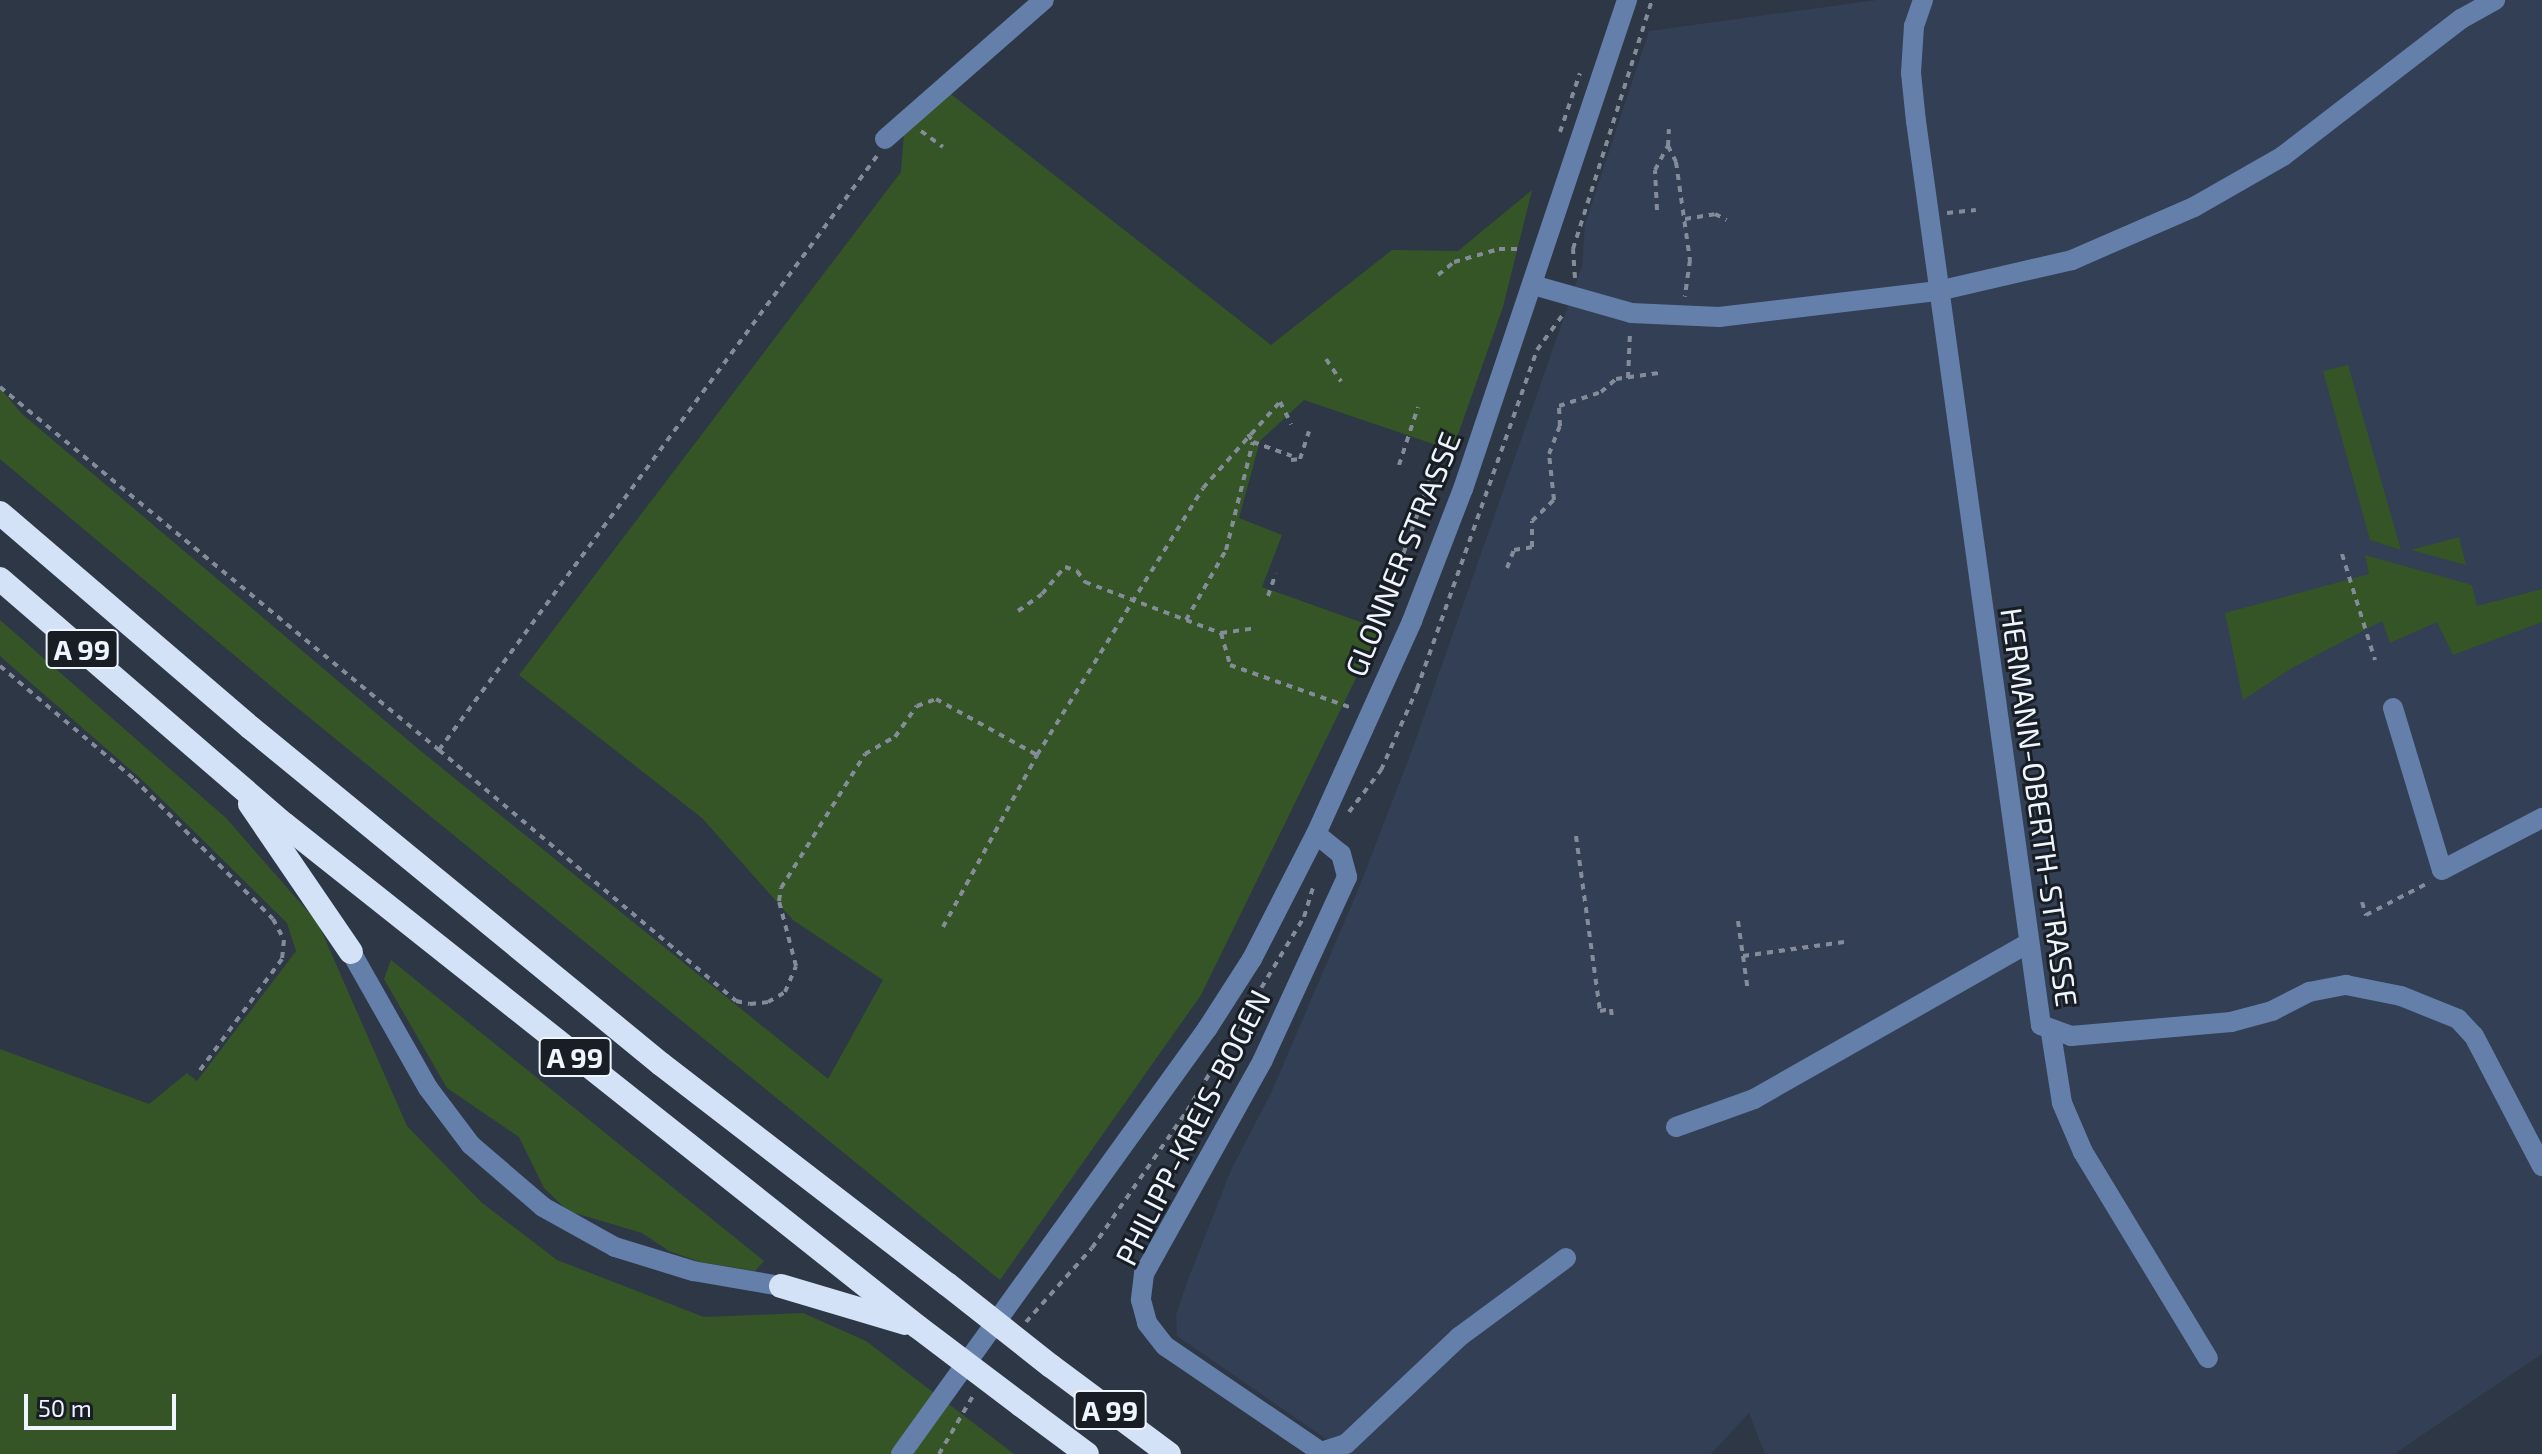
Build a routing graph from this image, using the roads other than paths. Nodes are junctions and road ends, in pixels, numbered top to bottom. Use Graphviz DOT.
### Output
graph roads {
  1 [pos="1044,0"];
  2 [pos="1923,0"];
  3 [pos="2495,0"];
  4 [pos="1622,1"];
  5 [pos="885,139"];
  6 [pos="1533,285"];
  7 [pos="1938,291"];
  8 [pos="0,513"];
  9 [pos="0,579"];
  10 [pos="2393,708"];
  11 [pos="236,781"];
  12 [pos="2542,818"];
  13 [pos="1323,839"];
  14 [pos="2027,944"];
  15 [pos="351,952"];
  16 [pos="2051,1033"];
  17 [pos="1676,1127"];
  18 [pos="2542,1166"];
  19 [pos="1566,1258"];
  20 [pos="781,1286"];
  21 [pos="918,1327"];
  22 [pos="2208,1358"];
  23 [pos="901,1454"];
  24 [pos="1087,1454"];
  25 [pos="1169,1454"];
  1 -- 5 [label="street"];
  2 -- 7 [label="street, HERMANN-OBERTH-STRASSE"];
  3 -- 7 [label="street"];
  4 -- 6 [label="street, GLONNER STRASSE"];
  6 -- 7 [label="street"];
  6 -- 13 [label="street, GLONNER STRASSE"];
  7 -- 14 [label="street, HERMANN-OBERTH-STRASSE"];
  8 -- 25 [label="highway, A 99, bridge"];
  9 -- 11 [label="highway, A 99"];
  10 -- 12 [label="street"];
  11 -- 15 [label="highway"];
  11 -- 21 [label="highway, A 99"];
  13 -- 19 [label="street, PHILIPP-KREIS-BOGEN"];
  13 -- 23 [label="street, GLONNER STRASSE"];
  14 -- 16 [label="street, HERMANN-OBERTH-STRASSE"];
  14 -- 17 [label="street"];
  15 -- 20 [label="street"];
  16 -- 18 [label="street, HERMANN-OBERTH-STRASSE"];
  16 -- 22 [label="street"];
  20 -- 21 [label="highway"];
  21 -- 24 [label="highway, A 99, bridge"];
}
